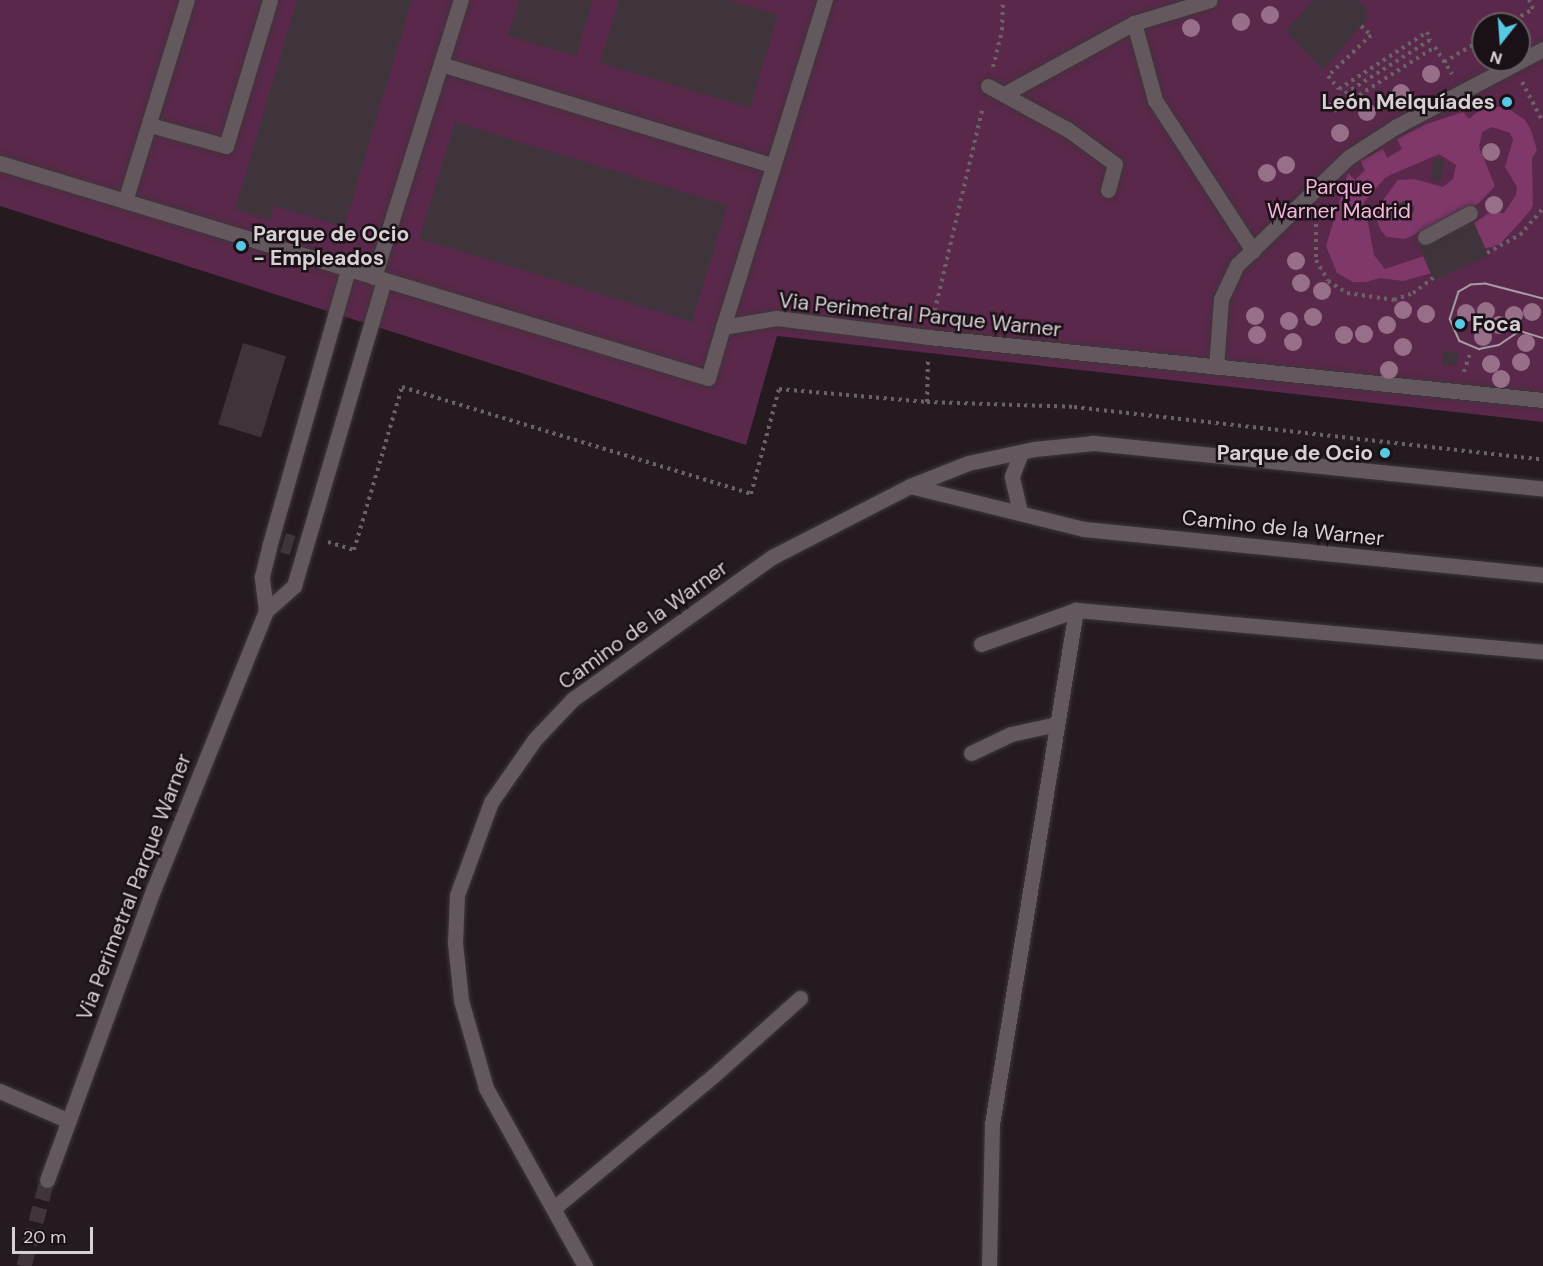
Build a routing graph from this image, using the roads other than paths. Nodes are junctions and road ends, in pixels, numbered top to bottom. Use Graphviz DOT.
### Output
graph roads {
  1 [pos="187,0"];
  2 [pos="270,0"];
  3 [pos="461,0"];
  4 [pos="825,0"];
  5 [pos="1210,0"];
  6 [pos="1134,23"];
  7 [pos="1543,49"];
  8 [pos="441,64"];
  9 [pos="988,86"];
  10 [pos="1006,93"];
  11 [pos="150,125"];
  12 [pos="0,163"];
  13 [pos="772,165"];
  14 [pos="1108,190"];
  15 [pos="125,201"];
  16 [pos="1470,213"];
  17 [pos="1425,237"];
  18 [pos="1253,250"];
  19 [pos="348,270"];
  20 [pos="379,279"];
  21 [pos="723,327"];
  22 [pos="1216,367"];
  23 [pos="1543,400"];
  24 [pos="1022,452"];
  25 [pos="910,486"];
  26 [pos="1543,489"];
  27 [pos="1020,512"];
  28 [pos="1543,575"];
  29 [pos="1076,610"];
  30 [pos="266,611"];
  31 [pos="981,644"];
  32 [pos="1543,652"];
  33 [pos="1057,724"];
  34 [pos="971,753"];
  35 [pos="800,998"];
  36 [pos="0,1091"];
  37 [pos="69,1122"];
  38 [pos="47,1180"];
  39 [pos="554,1208"];
  40 [pos="585,1266"];
  41 [pos="988,1266"];
  1 -- 11 [label="street"];
  2 -- 11 [label="street"];
  3 -- 8 [label="street"];
  4 -- 13 [label="street"];
  5 -- 6 [label="street"];
  6 -- 10 [label="street"];
  6 -- 18 [label="street"];
  7 -- 18 [label="street"];
  8 -- 13 [label="street"];
  8 -- 20 [label="street"];
  9 -- 10 [label="street"];
  10 -- 14 [label="street"];
  11 -- 15 [label="street"];
  12 -- 15 [label="street"];
  13 -- 21 [label="street"];
  15 -- 19 [label="street"];
  16 -- 17 [label="street"];
  18 -- 22 [label="street"];
  19 -- 20 [label="street"];
  19 -- 30 [label="street"];
  20 -- 21 [label="street"];
  20 -- 30 [label="street"];
  21 -- 22 [label="street, Via Perimetral Parque Warner"];
  22 -- 23 [label="street, Via Perimetral Parque Warner"];
  24 -- 25 [label="street, Camino de la Warner"];
  24 -- 26 [label="street, Camino de la Warner"];
  24 -- 27 [label="street"];
  25 -- 27 [label="street, Camino de la Warner"];
  25 -- 39 [label="street, Camino de la Warner"];
  27 -- 28 [label="street, Camino de la Warner"];
  29 -- 31 [label="street"];
  29 -- 32 [label="street"];
  29 -- 33 [label="street"];
  30 -- 37 [label="street, Via Perimetral Parque Warner"];
  33 -- 34 [label="street"];
  33 -- 41 [label="street"];
  35 -- 39 [label="street"];
  36 -- 37 [label="street"];
  37 -- 38 [label="street, Via Perimetral Parque Warner"];
  39 -- 40 [label="street, Camino de la Warner"];
}
